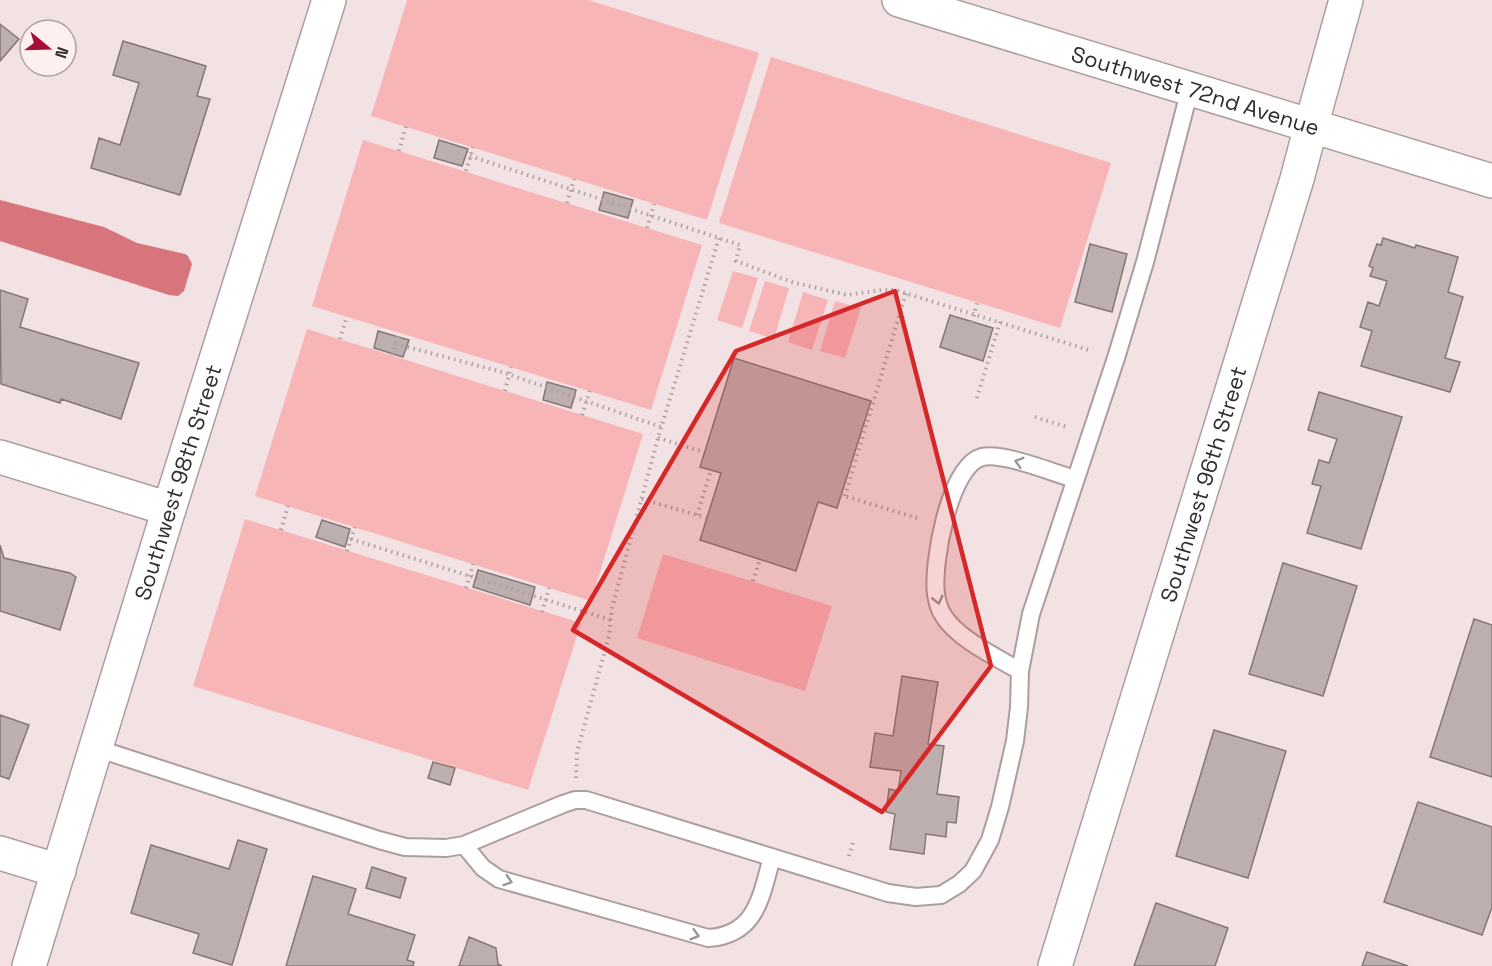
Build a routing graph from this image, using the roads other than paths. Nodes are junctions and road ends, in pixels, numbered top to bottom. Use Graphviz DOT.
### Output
graph roads {
  1 [pos="329,0"];
  2 [pos="899,0"];
  3 [pos="1346,0"];
  4 [pos="1190,89"];
  5 [pos="1311,126"];
  6 [pos="1492,182"];
  7 [pos="0,457"];
  8 [pos="1075,479"];
  9 [pos="170,509"];
  10 [pos="1020,671"];
  11 [pos="96,748"];
  12 [pos="464,845"];
  13 [pos="0,853"];
  14 [pos="772,857"];
  15 [pos="59,871"];
  16 [pos="29,966"];
  17 [pos="1055,966"];
  1 -- 9 [label="street, Southwest 98th Street"];
  2 -- 4 [label="street, Southwest 72nd Avenue"];
  3 -- 5 [label="street, Southwest 96th Street"];
  4 -- 5 [label="street, Southwest 72nd Avenue"];
  4 -- 8 [label="lane"];
  5 -- 6 [label="street, Southwest 72nd Avenue"];
  5 -- 17 [label="street, Southwest 96th Street"];
  7 -- 9 [label="street"];
  8 -- 10 [label="lane"];
  8 -- 10 [label="lane, one-way"];
  9 -- 11 [label="street, Southwest 98th Street"];
  10 -- 14 [label="lane"];
  11 -- 12 [label="lane"];
  11 -- 15 [label="street, Southwest 98th Street"];
  12 -- 14 [label="lane"];
  12 -- 14 [label="lane, one-way"];
  13 -- 15 [label="street"];
  15 -- 16 [label="street, Southwest 98th Street"];
}
